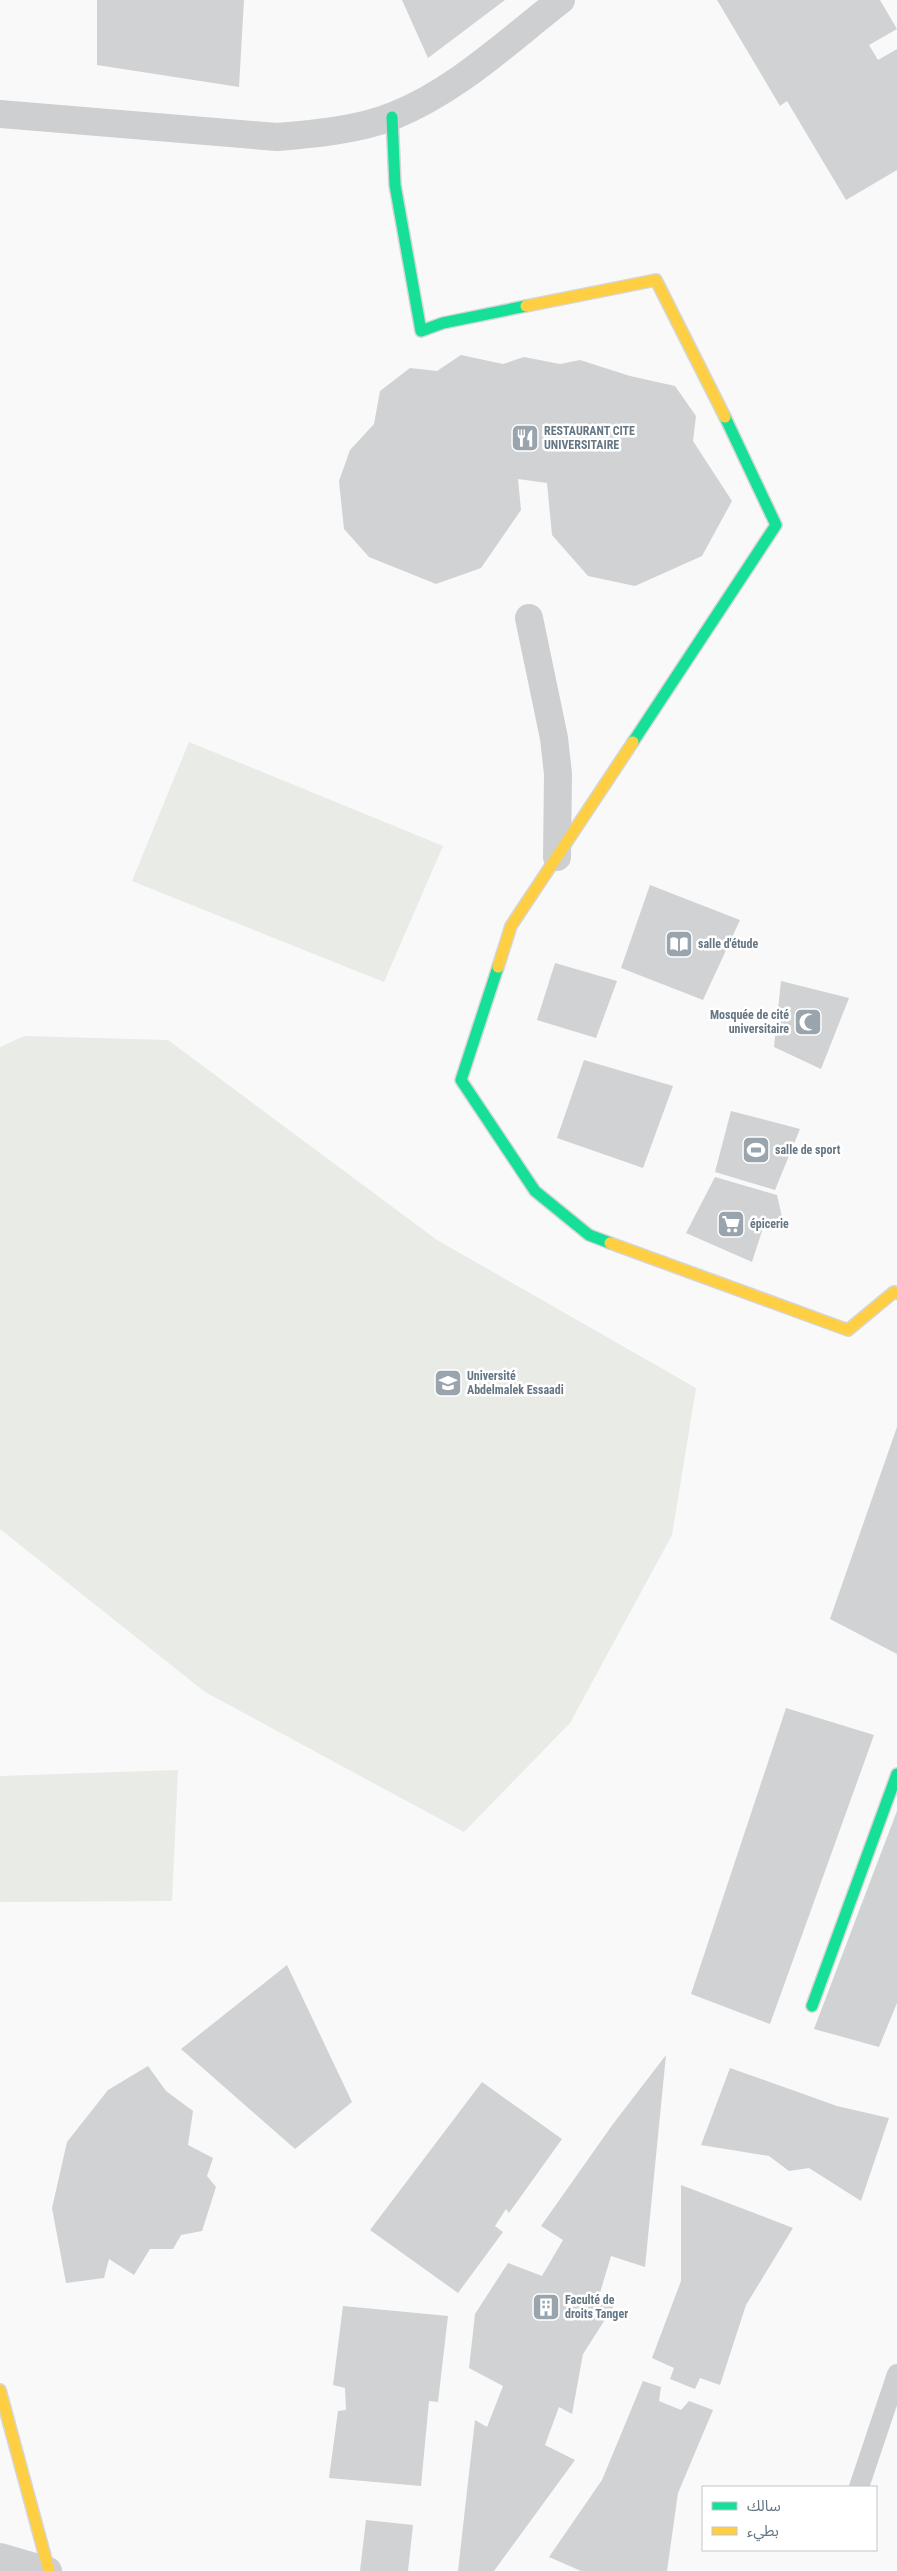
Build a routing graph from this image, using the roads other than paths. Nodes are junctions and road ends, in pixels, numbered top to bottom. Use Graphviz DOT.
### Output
graph roads {
  1 [pos="561,0"];
  2 [pos="0,114"];
  3 [pos="392,117"];
  4 [pos="529,618"];
  5 [pos="557,856"];
  6 [pos="897,1293"];
  7 [pos="897,1774"];
  8 [pos="812,2006"];
  9 [pos="897,2374"];
  10 [pos="0,2394"];
  11 [pos="859,2486"];
  12 [pos="0,2557"];
  13 [pos="48,2571"];
  1 -- 3 [label="street"];
  2 -- 3 [label="street"];
  3 -- 5 [label="street"];
  4 -- 5 [label="street"];
  5 -- 6 [label="street"];
  7 -- 8 [label="street"];
  9 -- 11 [label="lane"];
  10 -- 13 [label="street"];
  12 -- 13 [label="street"];
}
